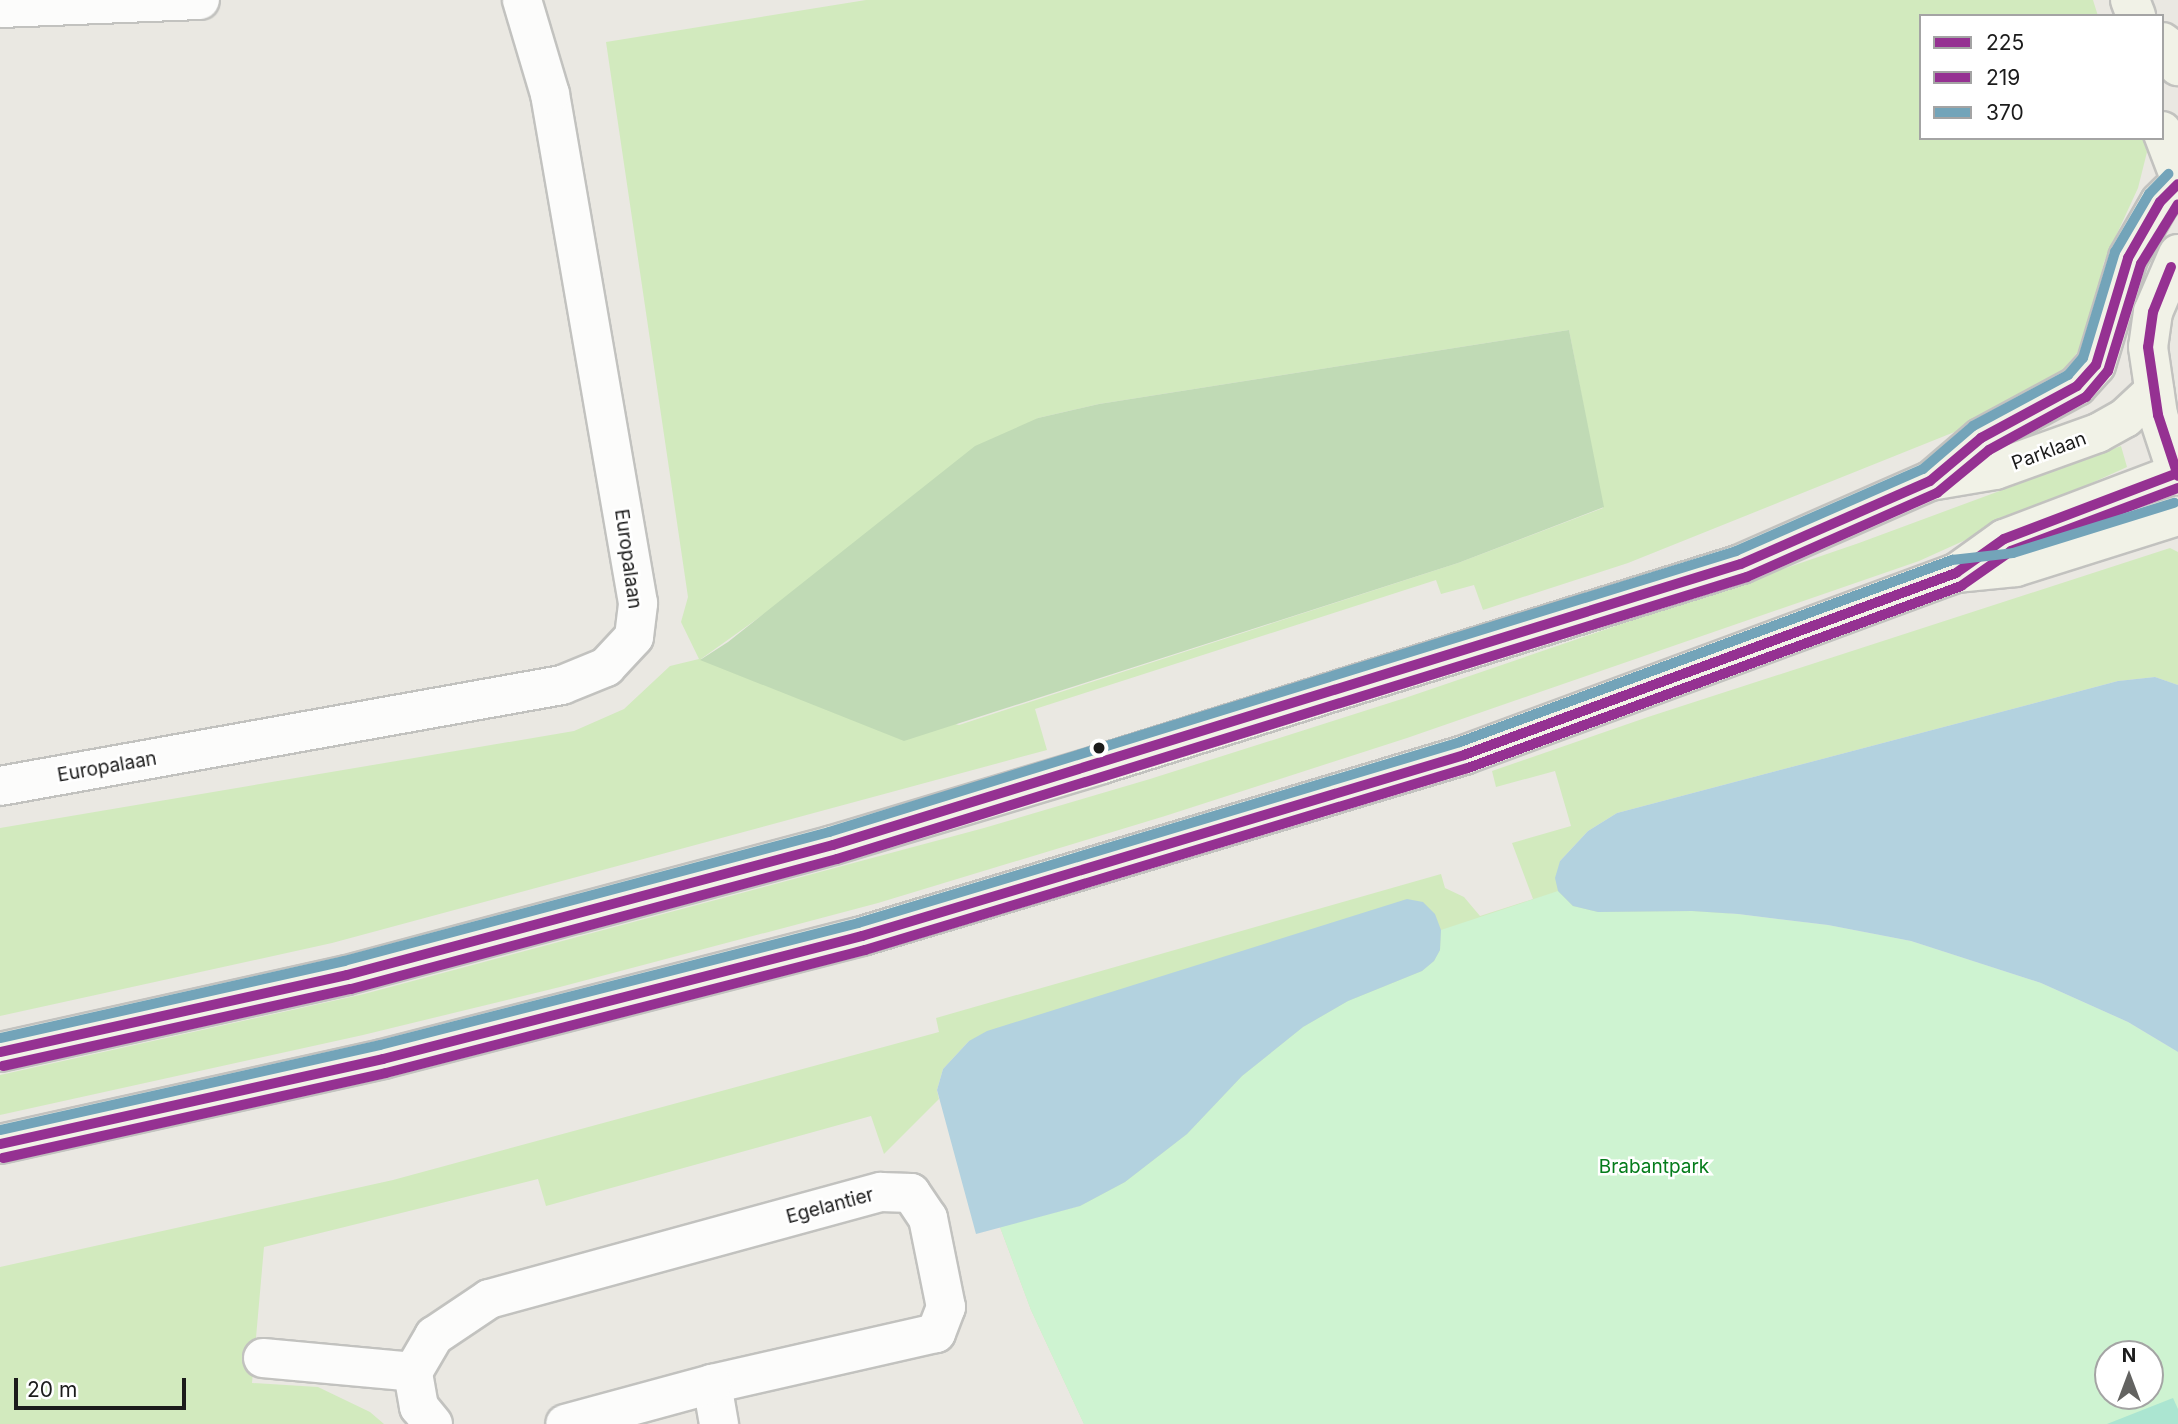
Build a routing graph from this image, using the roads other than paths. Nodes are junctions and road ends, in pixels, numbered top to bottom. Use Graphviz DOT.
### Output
graph roads {
  1 [pos="200,0"];
  2 [pos="522,0"];
  3 [pos="0,8"];
  4 [pos="2164,43"];
  5 [pos="2178,66"];
  6 [pos="2164,136"];
  7 [pos="2178,173"];
  8 [pos="2178,184"];
  9 [pos="2178,254"];
  10 [pos="2154,391"];
  11 [pos="2177,474"];
  12 [pos="1930,481"];
  13 [pos="2178,516"];
  14 [pos="1956,573"];
  15 [pos="0,786"];
  16 [pos="0,1052"];
  17 [pos="0,1144"];
  18 [pos="263,1358"];
  19 [pos="413,1372"];
  20 [pos="712,1384"];
  21 [pos="433,1424"];
  22 [pos="565,1424"];
  23 [pos="719,1424"];
  1 -- 3 [label="street"];
  2 -- 15 [label="street, Europalaan"];
  4 -- 5 [label="street"];
  6 -- 7 [label="street"];
  8 -- 12 [label="street, Parklaan"];
  9 -- 10 [label="street"];
  10 -- 11 [label="street"];
  10 -- 12 [label="street, Parklaan"];
  11 -- 14 [label="street"];
  12 -- 16 [label="street, Parklaan"];
  13 -- 14 [label="street"];
  14 -- 17 [label="street"];
  18 -- 19 [label="street"];
  19 -- 20 [label="street, Egelantier"];
  19 -- 21 [label="street"];
  20 -- 22 [label="street, Egelantier"];
  20 -- 23 [label="street"];
}
